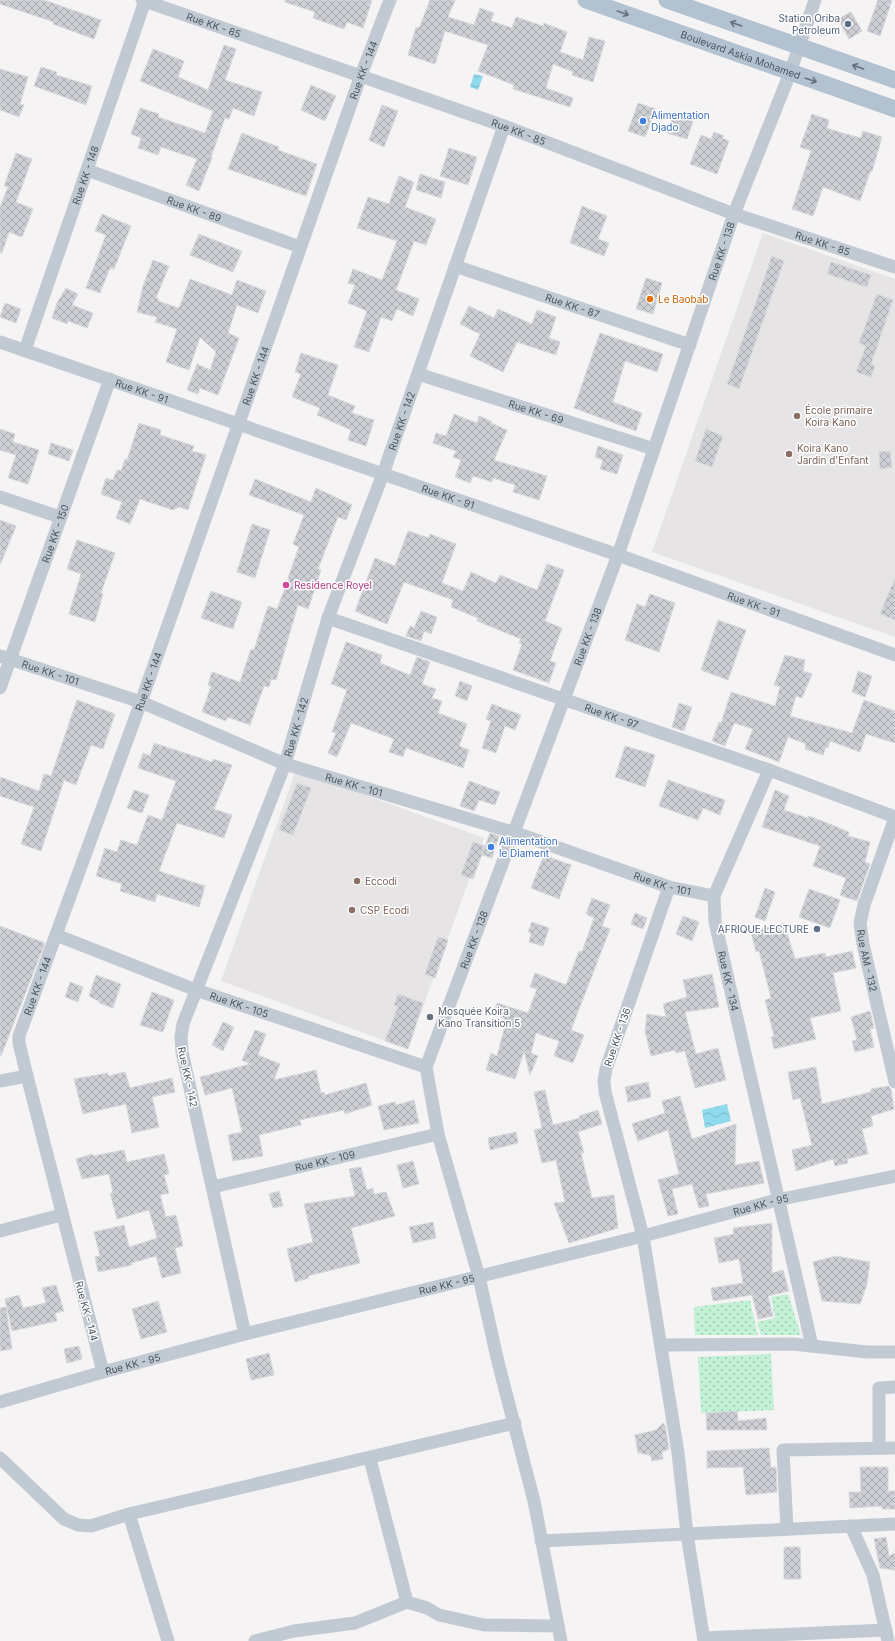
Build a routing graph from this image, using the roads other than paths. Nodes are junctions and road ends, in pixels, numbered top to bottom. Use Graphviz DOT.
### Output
graph roads {
  1 [pos="390,0"];
  2 [pos="586,0"];
  3 [pos="667,0"];
  4 [pos="815,0"];
  5 [pos="144,1"];
  6 [pos="799,47"];
  7 [pos="790,73"];
  8 [pos="361,75"];
  9 [pos="895,80"];
  10 [pos="895,109"];
  11 [pos="504,126"];
  12 [pos="87,170"];
  13 [pos="734,214"];
  14 [pos="300,247"];
  15 [pos="455,266"];
  16 [pos="895,267"];
  17 [pos="0,342"];
  18 [pos="690,345"];
  19 [pos="25,350"];
  20 [pos="418,374"];
  21 [pos="110,379"];
  22 [pos="238,424"];
  23 [pos="654,449"];
  24 [pos="383,474"];
  25 [pos="0,496"];
  26 [pos="60,517"];
  27 [pos="618,556"];
  28 [pos="328,618"];
  29 [pos="895,655"];
  30 [pos="5,658"];
  31 [pos="0,688"];
  32 [pos="564,700"];
  33 [pos="141,702"];
  34 [pos="285,764"];
  35 [pos="769,770"];
  36 [pos="895,817"];
  37 [pos="516,833"];
  38 [pos="669,887"];
  39 [pos="714,896"];
  40 [pos="56,935"];
  41 [pos="196,990"];
  42 [pos="426,1067"];
  43 [pos="27,1076"];
  44 [pos="0,1081"];
  45 [pos="895,1082"];
  46 [pos="438,1134"];
  47 [pos="895,1176"];
  48 [pos="213,1187"];
  49 [pos="778,1200"];
  50 [pos="61,1215"];
  51 [pos="0,1232"];
  52 [pos="643,1236"];
  53 [pos="479,1277"];
  54 [pos="245,1334"];
  55 [pos="662,1345"];
  56 [pos="812,1346"];
  57 [pos="895,1352"];
  58 [pos="103,1372"];
  59 [pos="895,1387"];
  60 [pos="0,1402"];
  61 [pos="515,1423"];
  62 [pos="879,1448"];
  63 [pos="895,1448"];
  64 [pos="0,1458"];
  65 [pos="370,1458"];
  66 [pos="129,1514"];
  67 [pos="895,1524"];
  68 [pos="851,1526"];
  69 [pos="787,1529"];
  70 [pos="687,1534"];
  71 [pos="541,1541"];
  72 [pos="407,1602"];
  73 [pos="558,1626"];
  74 [pos="887,1636"];
  75 [pos="704,1640"];
  76 [pos="168,1641"];
  77 [pos="255,1641"];
  78 [pos="561,1641"];
  1 -- 8 [label="street, Rue KK - 144"];
  2 -- 7 [label="main road, Boulevard Askia Mohamed, one-way"];
  6 -- 3 [label="main road, one-way"];
  4 -- 6 [label="street, Rue KK - 138"];
  5 -- 8 [label="street, Rue KK - 85"];
  5 -- 12 [label="street, Rue KK - 148"];
  6 -- 7 [label="street, Rue KK - 138"];
  9 -- 6 [label="main road, one-way"];
  7 -- 10 [label="main road, Boulevard Askia Mohamed, one-way"];
  7 -- 13 [label="street, Rue KK - 138"];
  8 -- 11 [label="street, Rue KK - 85"];
  8 -- 14 [label="street, Rue KK - 144"];
  11 -- 13 [label="street, Rue KK - 85"];
  11 -- 15 [label="street, Rue KK - 142"];
  12 -- 14 [label="street, Rue KK - 89"];
  12 -- 19 [label="street, Rue KK - 148"];
  13 -- 16 [label="street, Rue KK - 85"];
  13 -- 18 [label="street, Rue KK - 138"];
  14 -- 22 [label="street, Rue KK - 144"];
  15 -- 18 [label="street, Rue KK - 87"];
  15 -- 20 [label="street, Rue KK - 142"];
  17 -- 19 [label="street, Rue KK - 91"];
  18 -- 23 [label="street, Rue KK - 138"];
  19 -- 21 [label="street, Rue KK - 91"];
  20 -- 23 [label="street, Rue KK - 69"];
  20 -- 24 [label="street, Rue KK - 142"];
  21 -- 22 [label="street, Rue KK - 91"];
  21 -- 26 [label="street, Rue KK - 150"];
  22 -- 24 [label="street, Rue KK - 91"];
  22 -- 33 [label="street, Rue KK - 144"];
  23 -- 27 [label="street, Rue KK - 138"];
  24 -- 27 [label="street, Rue KK - 91"];
  24 -- 28 [label="street, Rue KK - 142"];
  25 -- 26 [label="street"];
  26 -- 30 [label="street, Rue KK - 150"];
  27 -- 29 [label="street, Rue KK - 91"];
  27 -- 32 [label="street, Rue KK - 138"];
  28 -- 32 [label="street, Rue KK - 97"];
  28 -- 34 [label="street, Rue KK - 142"];
  30 -- 31 [label="street, Rue KK - 150"];
  30 -- 33 [label="street, Rue KK - 101"];
  32 -- 35 [label="street, Rue KK - 97"];
  32 -- 37 [label="street, Rue KK - 138"];
  33 -- 34 [label="street, Rue KK - 101"];
  33 -- 40 [label="street, Rue KK - 144"];
  34 -- 37 [label="street, Rue KK - 101"];
  34 -- 41 [label="street, Rue KK - 142"];
  35 -- 36 [label="street, Rue KK - 97"];
  35 -- 39 [label="street, Rue KK - 134"];
  36 -- 45 [label="street, Rue AM - 132"];
  37 -- 38 [label="street, Rue KK - 101"];
  37 -- 42 [label="street, Rue KK - 138"];
  38 -- 39 [label="street, Rue KK - 101"];
  38 -- 52 [label="street, Rue KK - 136"];
  39 -- 49 [label="street, Rue KK - 134"];
  40 -- 41 [label="street, Rue KK - 105"];
  40 -- 43 [label="street, Rue KK - 144"];
  41 -- 42 [label="street, Rue KK - 105"];
  41 -- 48 [label="street, Rue KK - 142"];
  42 -- 46 [label="street"];
  43 -- 44 [label="street"];
  43 -- 50 [label="street, Rue KK - 144"];
  46 -- 48 [label="street, Rue KK - 109"];
  46 -- 53 [label="street"];
  47 -- 49 [label="street, Rue KK - 95"];
  48 -- 54 [label="street, Rue KK - 142"];
  49 -- 52 [label="street, Rue KK - 95"];
  49 -- 56 [label="street, Rue KK - 134"];
  50 -- 51 [label="street"];
  50 -- 58 [label="street, Rue KK - 144"];
  52 -- 53 [label="street, Rue KK - 95"];
  52 -- 55 [label="street, Rue KK - 136"];
  53 -- 54 [label="street, Rue KK - 95"];
  53 -- 61 [label="street"];
  54 -- 58 [label="street, Rue KK - 95"];
  55 -- 56 [label="street"];
  55 -- 70 [label="street, Rue KK - 136"];
  56 -- 57 [label="street"];
  58 -- 60 [label="street, Rue KK - 95"];
  59 -- 62 [label="street"];
  61 -- 65 [label="street"];
  61 -- 71 [label="street"];
  62 -- 63 [label="street"];
  62 -- 69 [label="street"];
  64 -- 66 [label="street"];
  65 -- 66 [label="street"];
  65 -- 72 [label="street"];
  66 -- 76 [label="street"];
  67 -- 68 [label="street"];
  68 -- 69 [label="street"];
  68 -- 74 [label="street"];
  69 -- 70 [label="street"];
  70 -- 71 [label="street"];
  70 -- 75 [label="street, Rue KK - 136"];
  71 -- 73 [label="street"];
  72 -- 73 [label="street"];
  72 -- 77 [label="street"];
  73 -- 78 [label="street"];
  74 -- 75 [label="street"];
}
